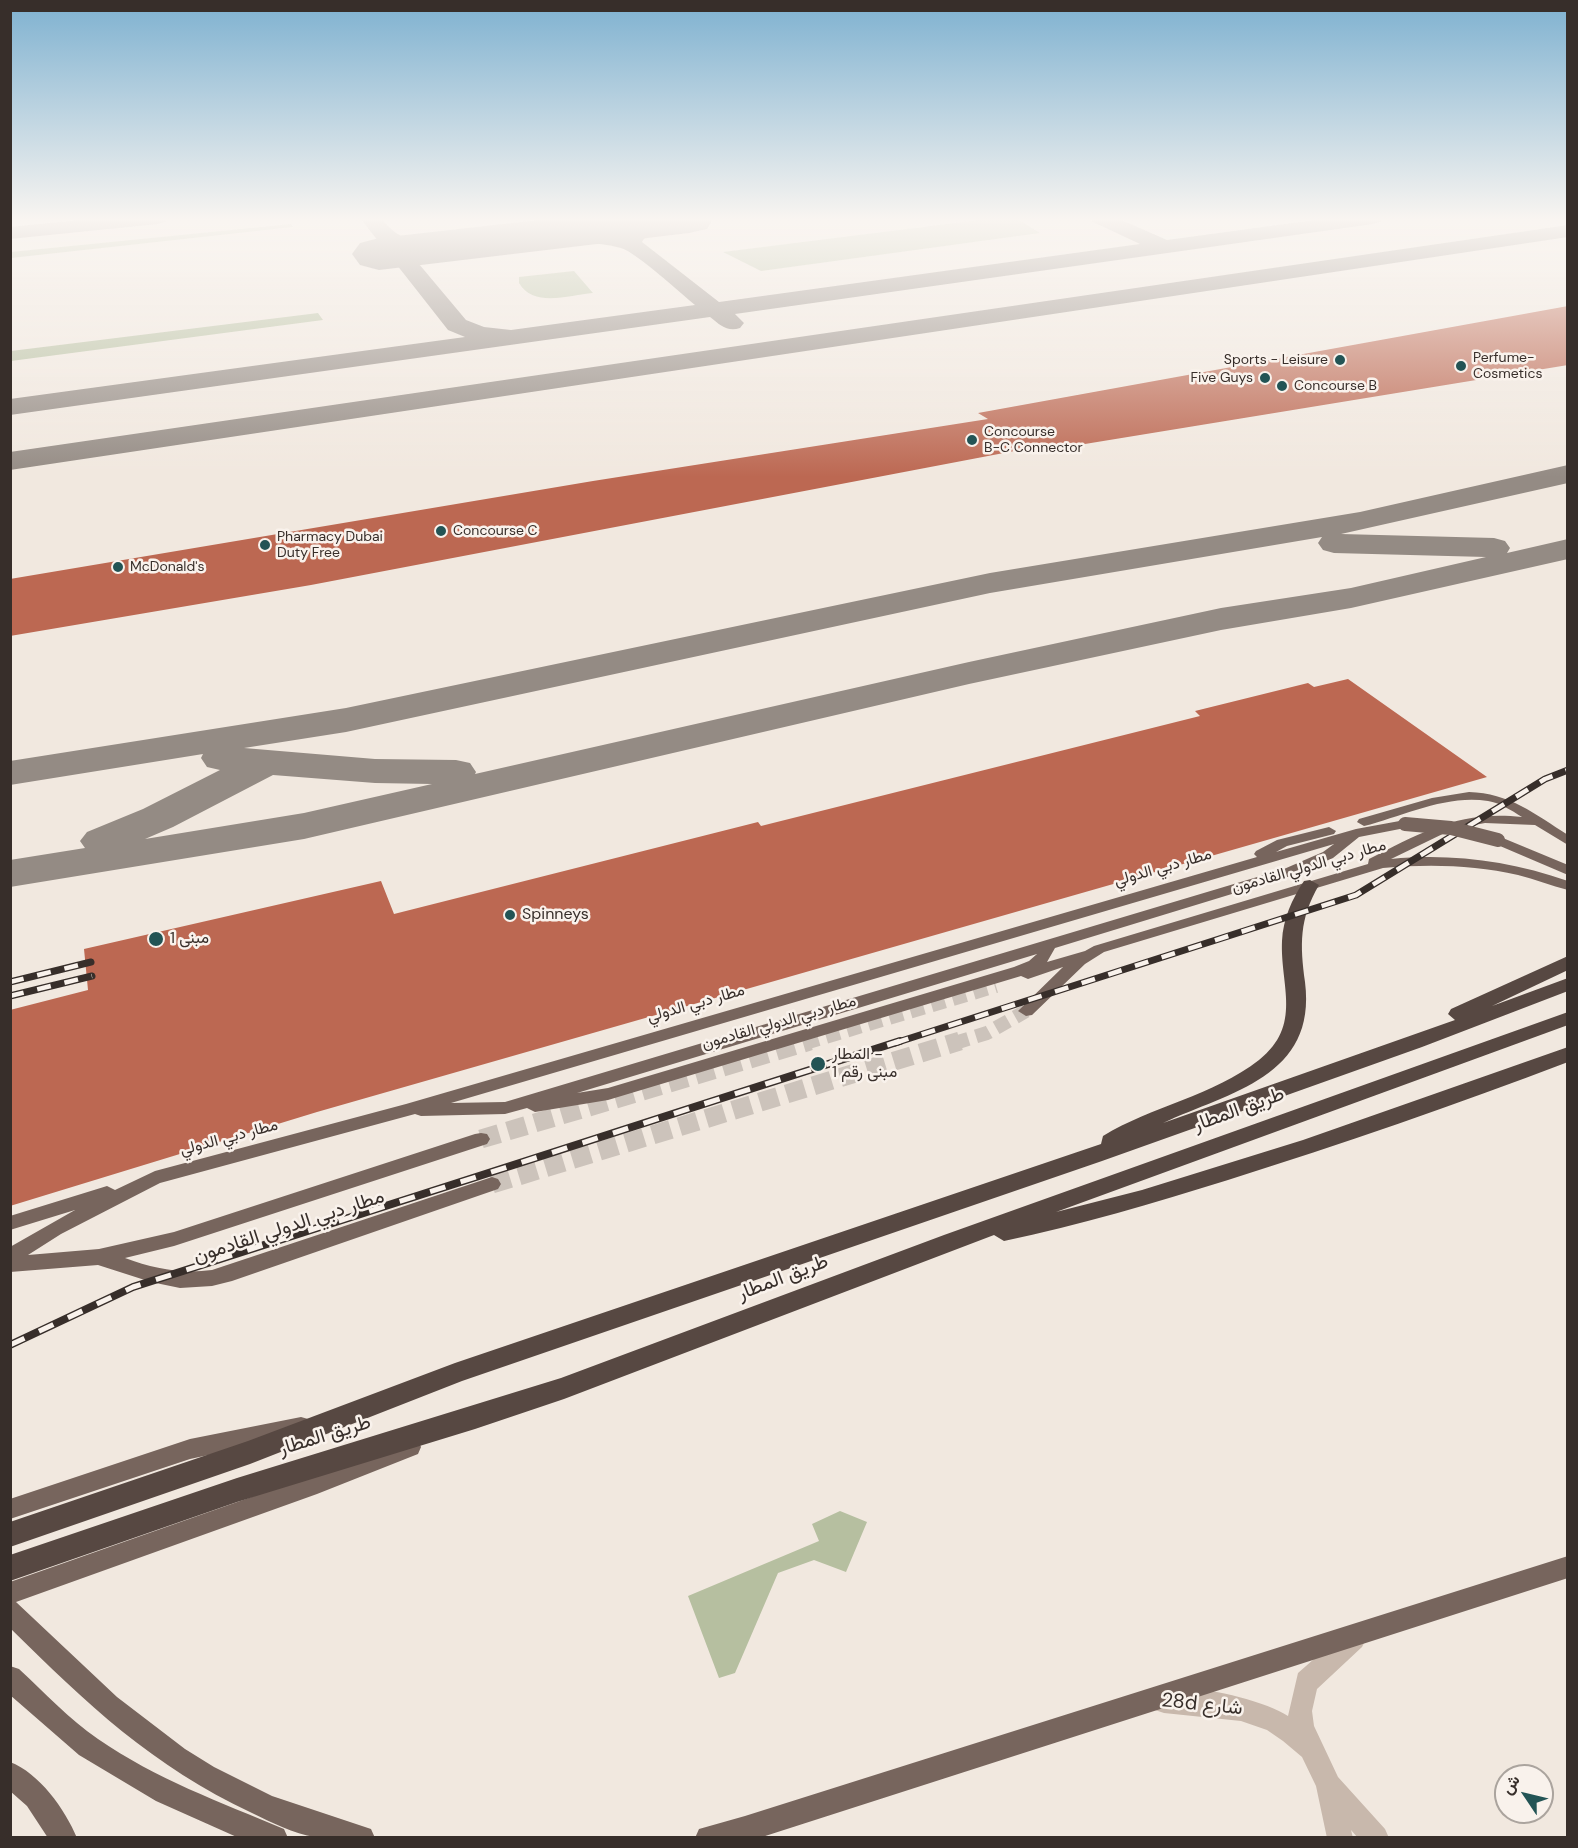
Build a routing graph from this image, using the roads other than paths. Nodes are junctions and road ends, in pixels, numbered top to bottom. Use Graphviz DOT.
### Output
graph roads {
  1 [pos="1538,823"];
  2 [pos="1356,833"];
  3 [pos="1568,841"];
  4 [pos="1250,864"];
  5 [pos="1357,871"];
  6 [pos="1568,872"];
  7 [pos="1310,885"];
  8 [pos="1568,886"];
  9 [pos="1048,944"];
  10 [pos="1099,949"];
  11 [pos="941,952"];
  12 [pos="1568,962"];
  13 [pos="1568,984"];
  14 [pos="908,986"];
  15 [pos="996,986"];
  16 [pos="1026,1011"];
  17 [pos="1568,1018"];
  18 [pos="1376,1054"];
  19 [pos="1568,1054"];
  20 [pos="505,1108"];
  21 [pos="405,1110"];
  22 [pos="480,1139"];
  23 [pos="1094,1155"];
  24 [pos="155,1178"];
  25 [pos="492,1184"];
  26 [pos="10,1223"];
  27 [pos="952,1241"];
  28 [pos="10,1257"];
  29 [pos="99,1257"];
  30 [pos="10,1264"];
  31 [pos="475,1418"];
  32 [pos="325,1422"];
  33 [pos="10,1509"];
  34 [pos="10,1535"];
  35 [pos="1568,1567"];
  36 [pos="10,1568"];
  37 [pos="10,1593"];
  38 [pos="10,1611"];
  39 [pos="1358,1635"];
  40 [pos="10,1678"];
  41 [pos="1151,1700"];
  42 [pos="1312,1751"];
  43 [pos="10,1774"];
  44 [pos="1328,1785"];
  45 [pos="64,1838"];
  46 [pos="275,1838"];
  47 [pos="362,1838"];
  48 [pos="708,1838"];
  49 [pos="1340,1838"];
  50 [pos="1376,1838"];
  1 -- 3 [label="main road"];
  1 -- 4 [label="main road"];
  1 -- 5 [label="main road"];
  2 -- 4 [label="main road, مطار دبي الدولي"];
  2 -- 6 [label="main road, مطار دبي الدولي, bridge"];
  2 -- 9 [label="main road, مطار دبي الدولي"];
  4 -- 11 [label="main road, مطار دبي الدولي"];
  5 -- 7 [label="main road, مطار دبي الدولي القادمون"];
  5 -- 8 [label="main road, مطار دبي الدولي القادمون"];
  7 -- 10 [label="main road, مطار دبي الدولي القادمون"];
  7 -- 23 [label="highway"];
  9 -- 14 [label="main road, مطار دبي الدولي"];
  9 -- 20 [label="main road, مطار دبي الدولي القادمون"];
  10 -- 15 [label="main road, مطار دبي الدولي القادمون"];
  10 -- 16 [label="main road, مطار دبي الدولي القادمون"];
  11 -- 14 [label="main road"];
  11 -- 21 [label="main road, مطار دبي الدولي"];
  12 -- 18 [label="highway"];
  13 -- 18 [label="highway, طريق المطار"];
  14 -- 20 [label="main road, مطار دبي الدولي القادمون"];
  17 -- 27 [label="highway, طريق المطار"];
  18 -- 23 [label="highway, طريق المطار"];
  19 -- 27 [label="highway"];
  20 -- 21 [label="main road, مطار دبي الدولي القادمون"];
  21 -- 24 [label="main road, مطار دبي الدولي"];
  22 -- 29 [label="main road, مطار دبي الدولي القادمون"];
  23 -- 32 [label="highway, طريق المطار"];
  24 -- 26 [label="main road"];
  24 -- 28 [label="main road, مطار دبي الدولي"];
  25 -- 29 [label="main road, مطار دبي الدولي القادمون"];
  27 -- 31 [label="highway, طريق المطار"];
  29 -- 30 [label="main road, مطار دبي الدولي القادمون"];
  31 -- 36 [label="highway, طريق المطار"];
  31 -- 37 [label="main road"];
  32 -- 33 [label="main road"];
  32 -- 34 [label="highway, طريق المطار"];
  35 -- 39 [label="main road"];
  38 -- 47 [label="main road"];
  39 -- 41 [label="main road"];
  39 -- 42 [label="street, 28d شارع"];
  40 -- 46 [label="main road"];
  41 -- 42 [label="street, 28d شارع"];
  41 -- 48 [label="main road"];
  42 -- 44 [label="street, 28d شارع"];
  43 -- 45 [label="main road"];
  44 -- 49 [label="street, 28d شارع"];
  44 -- 50 [label="street, 28d شارع"];
}
